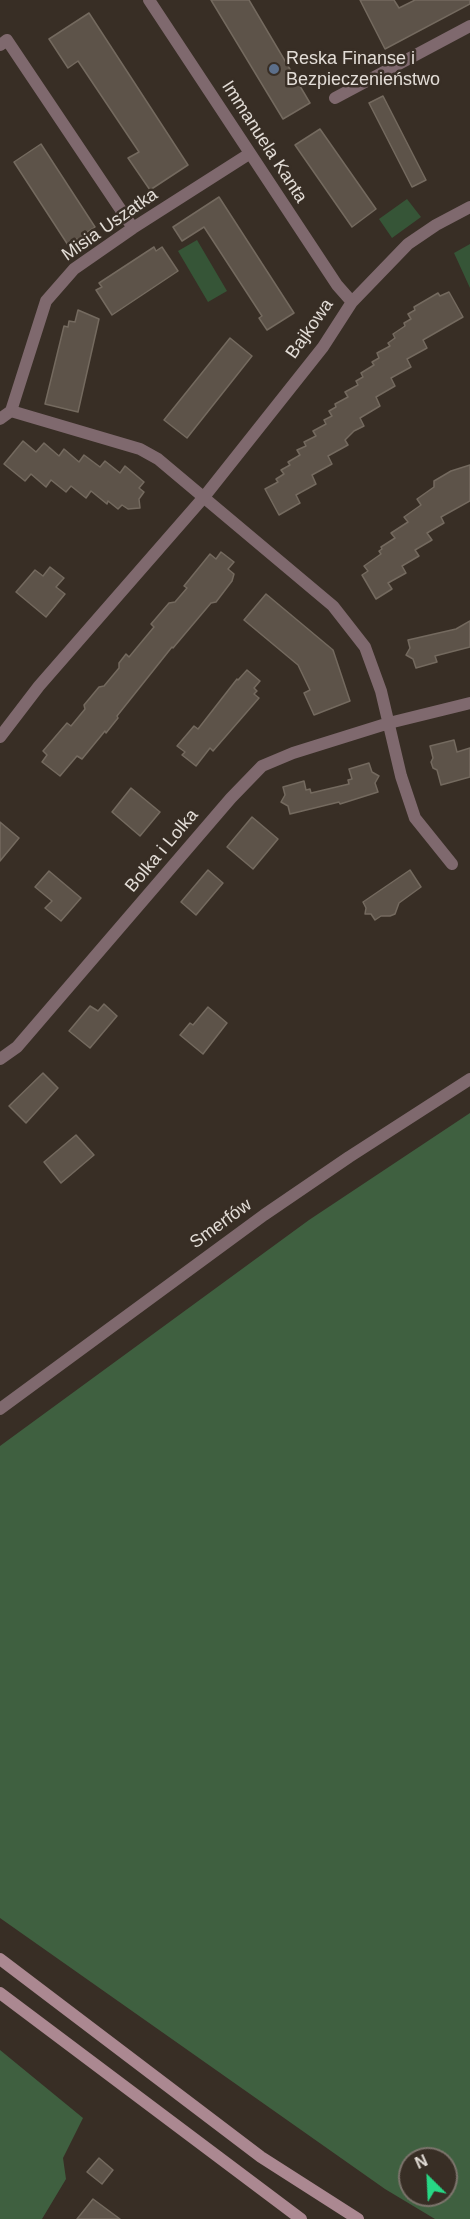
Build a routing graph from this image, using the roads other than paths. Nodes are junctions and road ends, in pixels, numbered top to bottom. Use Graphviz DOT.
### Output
graph roads {
  1 [pos="149,0"];
  2 [pos="470,26"];
  3 [pos="0,45"];
  4 [pos="335,98"];
  5 [pos="249,154"];
  6 [pos="470,207"];
  7 [pos="133,228"];
  8 [pos="352,302"];
  9 [pos="11,411"];
  10 [pos="0,419"];
  11 [pos="204,497"];
  12 [pos="470,703"];
  13 [pos="389,723"];
  14 [pos="0,737"];
  15 [pos="452,864"];
  16 [pos="0,1059"];
  17 [pos="470,1079"];
  18 [pos="0,1409"];
  19 [pos="0,1959"];
  20 [pos="0,1993"];
  21 [pos="301,2219"];
  22 [pos="358,2219"];
  1 -- 5 [label="street, Immanuela Kanta"];
  2 -- 4 [label="street"];
  3 -- 7 [label="street"];
  5 -- 7 [label="street, Misia Uszatka"];
  5 -- 8 [label="street, Immanuela Kanta"];
  6 -- 8 [label="street, Bajkowa"];
  7 -- 9 [label="street, Misia Uszatka"];
  8 -- 11 [label="street, Bajkowa"];
  9 -- 10 [label="street"];
  9 -- 11 [label="street"];
  11 -- 13 [label="street"];
  11 -- 14 [label="street, Bajkowa"];
  12 -- 13 [label="street, Bolka i Lolka"];
  13 -- 15 [label="street"];
  13 -- 16 [label="street, Bolka i Lolka"];
  17 -- 18 [label="street, Smerfów"];
  19 -- 22 [label="main road"];
  20 -- 21 [label="main road"];
}
